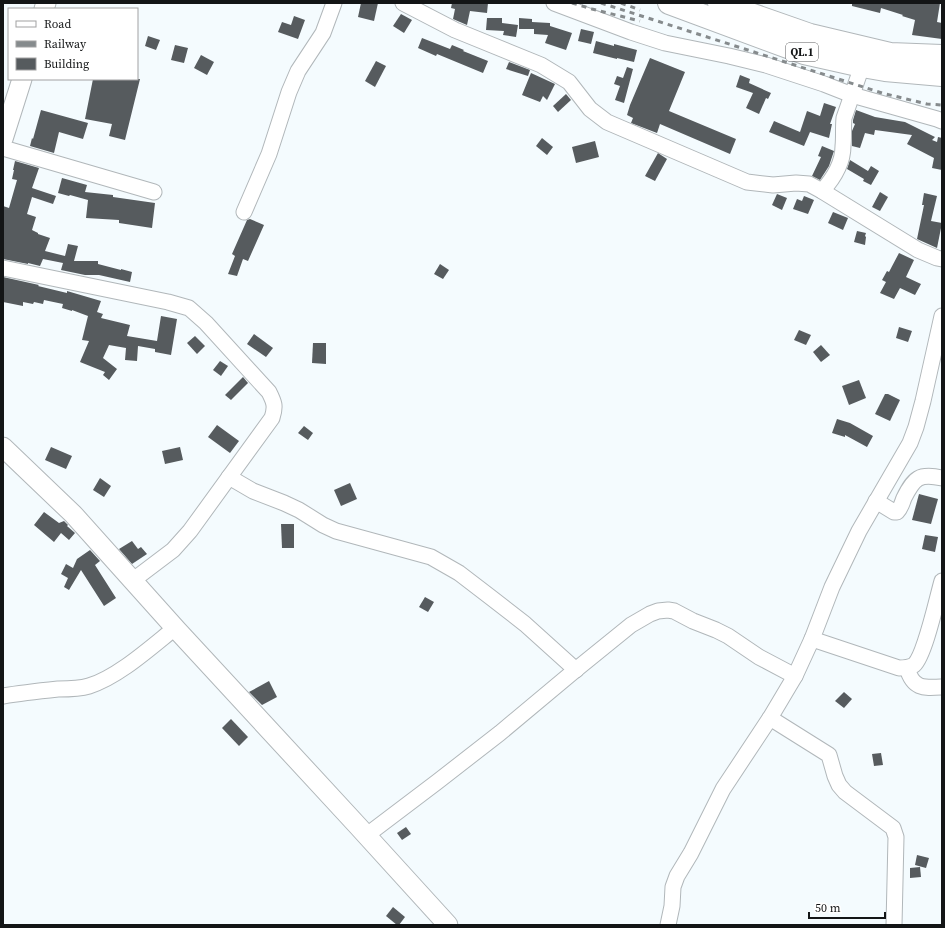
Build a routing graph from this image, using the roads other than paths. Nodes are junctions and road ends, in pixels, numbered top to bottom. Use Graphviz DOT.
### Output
graph roads {
  1 [pos="334,3"];
  2 [pos="403,3"];
  3 [pos="554,3"];
  4 [pos="669,3"];
  5 [pos="722,3"];
  6 [pos="807,44"];
  7 [pos="942,56"];
  8 [pos="862,66"];
  9 [pos="942,75"];
  10 [pos="22,80"];
  11 [pos="852,95"];
  12 [pos="942,122"];
  13 [pos="3,139"];
  14 [pos="3,148"];
  15 [pos="822,191"];
  16 [pos="154,192"];
  17 [pos="244,212"];
  18 [pos="942,259"];
  19 [pos="3,268"];
  20 [pos="942,316"];
  21 [pos="3,447"];
  22 [pos="229,477"];
  23 [pos="942,478"];
  24 [pos="876,501"];
  25 [pos="132,581"];
  26 [pos="942,581"];
  27 [pos="175,628"];
  28 [pos="812,639"];
  29 [pos="907,668"];
  30 [pos="576,670"];
  31 [pos="795,676"];
  32 [pos="942,687"];
  33 [pos="3,696"];
  34 [pos="770,718"];
  35 [pos="367,835"];
  36 [pos="448,925"];
  37 [pos="668,925"];
  38 [pos="894,925"];
  1 -- 17 [label="street"];
  2 -- 15 [label="street"];
  3 -- 11 [label="street"];
  4 -- 6 [label="highway, QL.1"];
  5 -- 6 [label="highway, QL.1"];
  6 -- 7 [label="highway, QL.1"];
  6 -- 8 [label="highway, QL.1"];
  8 -- 9 [label="highway, QL.1"];
  8 -- 11 [label="street"];
  10 -- 13 [label="main road"];
  11 -- 12 [label="street"];
  11 -- 15 [label="street"];
  14 -- 16 [label="street"];
  15 -- 18 [label="street"];
  19 -- 22 [label="street"];
  20 -- 24 [label="street"];
  21 -- 25 [label="main road"];
  22 -- 25 [label="street"];
  22 -- 30 [label="street"];
  23 -- 24 [label="street"];
  24 -- 28 [label="street"];
  25 -- 27 [label="main road"];
  26 -- 29 [label="street"];
  27 -- 33 [label="street"];
  27 -- 35 [label="main road"];
  28 -- 29 [label="street"];
  28 -- 31 [label="street"];
  29 -- 32 [label="street"];
  30 -- 31 [label="street"];
  30 -- 35 [label="street"];
  31 -- 34 [label="street"];
  34 -- 37 [label="street"];
  34 -- 38 [label="street"];
  35 -- 36 [label="main road"];
}
